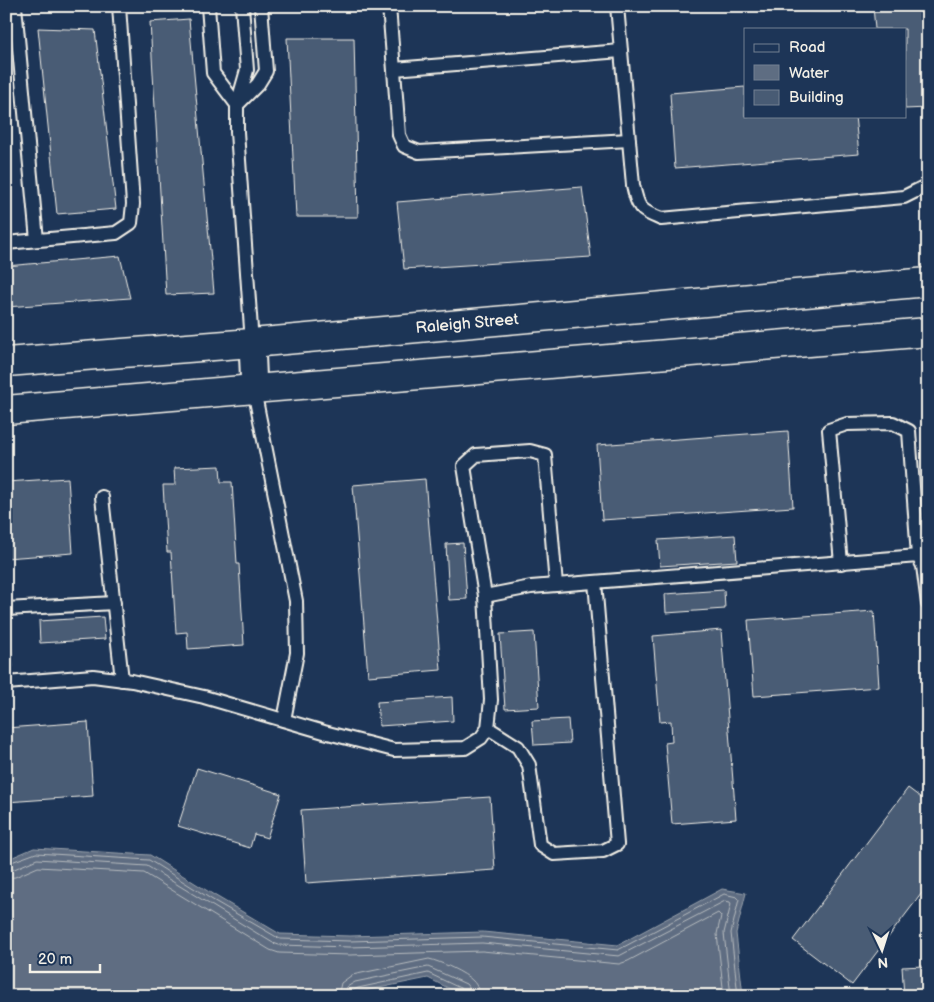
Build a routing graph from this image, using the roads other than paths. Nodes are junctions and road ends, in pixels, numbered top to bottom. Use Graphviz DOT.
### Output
graph roads {
  1 [pos="15,6"];
  2 [pos="119,6"];
  3 [pos="208,6"];
  4 [pos="242,6"];
  5 [pos="261,6"];
  6 [pos="389,6"];
  7 [pos="618,6"];
  8 [pos="621,51"];
  9 [pos="394,69"];
  10 [pos="237,105"];
  11 [pos="629,140"];
  12 [pos="928,185"];
  13 [pos="36,240"];
  14 [pos="6,243"];
  15 [pos="928,282"];
  16 [pos="928,332"];
  17 [pos="252,343"];
  18 [pos="6,362"];
  19 [pos="254,390"];
  20 [pos="6,410"];
  21 [pos="102,497"];
  22 [pos="918,556"];
  23 [pos="841,563"];
  24 [pos="595,582"];
  25 [pos="556,585"];
  26 [pos="485,596"];
  27 [pos="114,603"];
  28 [pos="928,604"];
  29 [pos="6,609"];
  30 [pos="122,680"];
  31 [pos="6,683"];
  32 [pos="284,720"];
  33 [pos="488,728"];
  1 -- 13 [label="lane"];
  2 -- 13 [label="lane"];
  3 -- 10 [label="lane"];
  4 -- 10 [label="lane"];
  5 -- 10 [label="lane"];
  6 -- 9 [label="lane"];
  7 -- 8 [label="lane"];
  8 -- 9 [label="lane"];
  8 -- 11 [label="lane"];
  9 -- 11 [label="lane"];
  10 -- 17 [label="lane"];
  11 -- 12 [label="lane"];
  13 -- 14 [label="lane"];
  15 -- 17 [label="street, Raleigh Street"];
  16 -- 19 [label="street"];
  17 -- 18 [label="street, Raleigh Street"];
  17 -- 19 [label="street"];
  19 -- 20 [label="street"];
  19 -- 32 [label="lane"];
  21 -- 27 [label="lane"];
  22 -- 23 [label="lane"];
  22 -- 23 [label="lane"];
  22 -- 28 [label="lane"];
  23 -- 24 [label="lane"];
  24 -- 25 [label="lane"];
  24 -- 33 [label="lane"];
  25 -- 26 [label="lane"];
  25 -- 26 [label="lane"];
  26 -- 33 [label="lane"];
  27 -- 29 [label="lane"];
  27 -- 30 [label="lane"];
  30 -- 31 [label="lane"];
  30 -- 32 [label="lane"];
  32 -- 33 [label="lane"];
}
